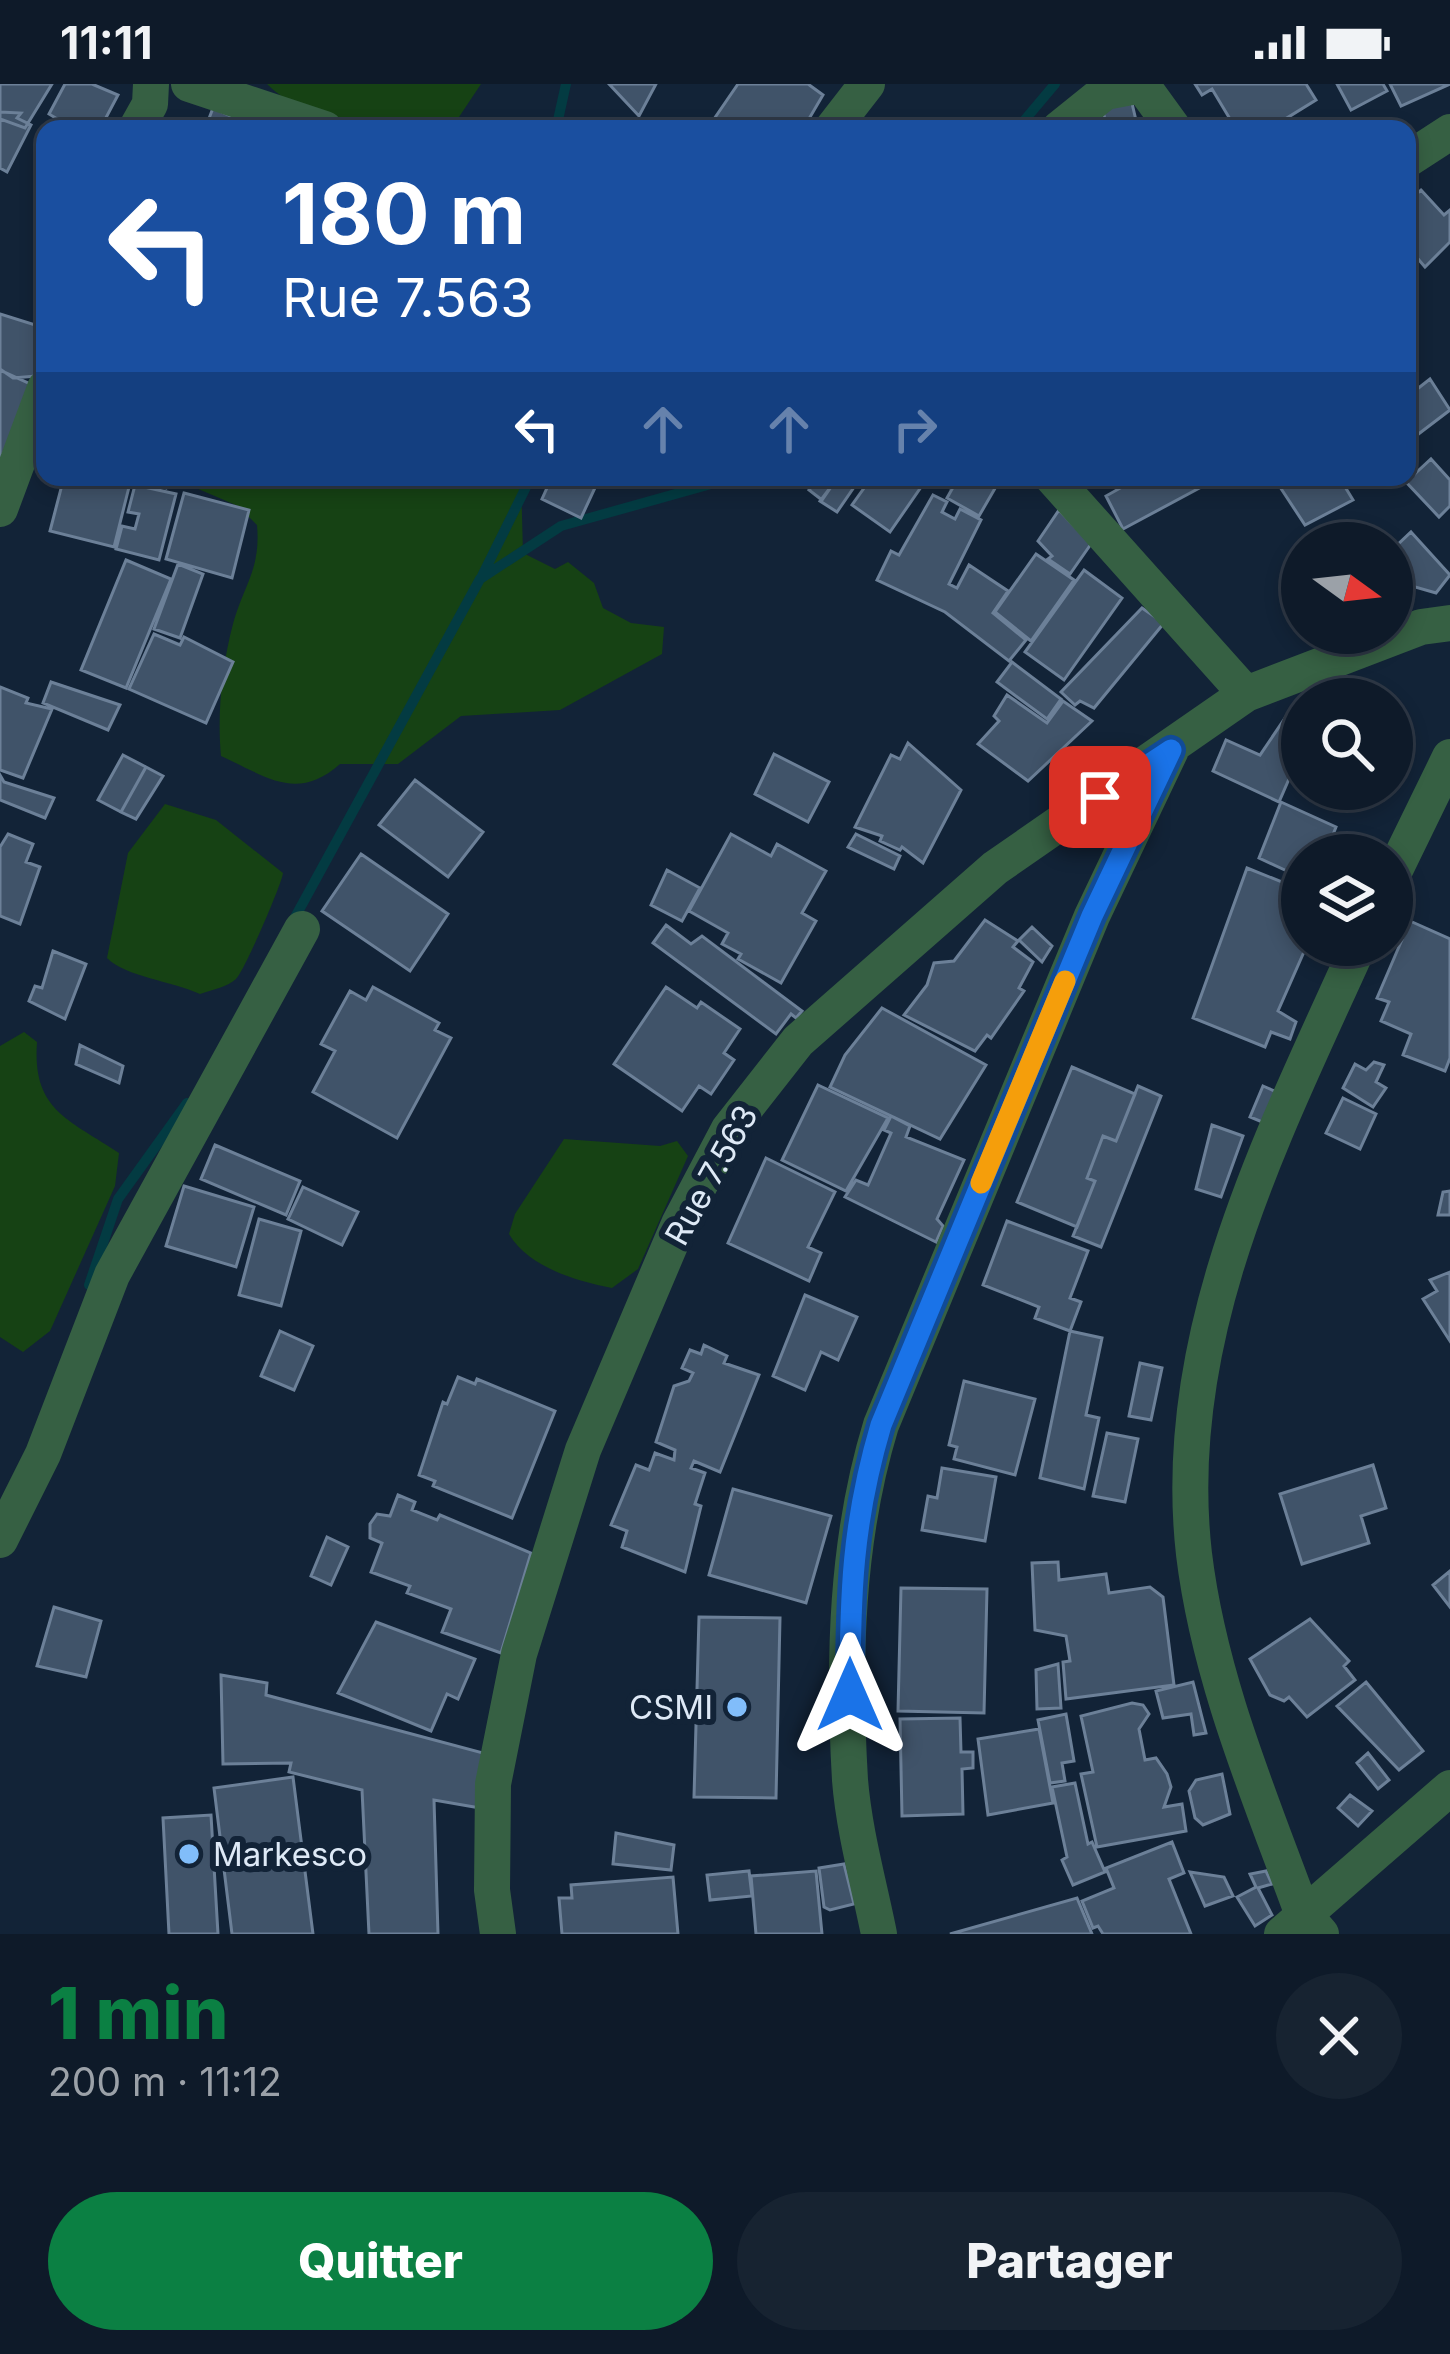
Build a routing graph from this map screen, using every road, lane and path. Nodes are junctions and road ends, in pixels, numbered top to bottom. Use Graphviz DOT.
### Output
graph roads {
  1 [pos="151,84"];
  2 [pos="189,84"];
  3 [pos="867,84"];
  4 [pos="141,120"];
  5 [pos="298,120"];
  6 [pos="839,120"];
  7 [pos="1067,120"];
  8 [pos="1167,120"];
  9 [pos="1450,132"];
  10 [pos="1416,154"];
  11 [pos="36,412"];
  12 [pos="1060,486"];
  13 [pos="0,509"];
  14 [pos="1450,623"];
  15 [pos="1246,694"];
  16 [pos="1171,750"];
  17 [pos="1450,757"];
  18 [pos="1412,834"];
  19 [pos="302,929"];
  20 [pos="1349,966"];
  21 [pos="0,1540"];
  22 [pos="1450,1788"];
  23 [pos="1302,1927"];
  24 [pos="498,1934"];
  25 [pos="879,1934"];
  1 -- 4 [label="street"];
  2 -- 5 [label="street"];
  3 -- 6 [label="street"];
  7 -- 8 [label="street"];
  9 -- 10 [label="street"];
  11 -- 13 [label="street"];
  12 -- 15 [label="street"];
  14 -- 15 [label="street, Rue 7.563"];
  15 -- 16 [label="street, Rue 7.563"];
  16 -- 24 [label="street, Rue 7.563"];
  16 -- 25 [label="street"];
  17 -- 18 [label="street"];
  19 -- 21 [label="street"];
  20 -- 23 [label="street"];
  22 -- 23 [label="street"];
}
